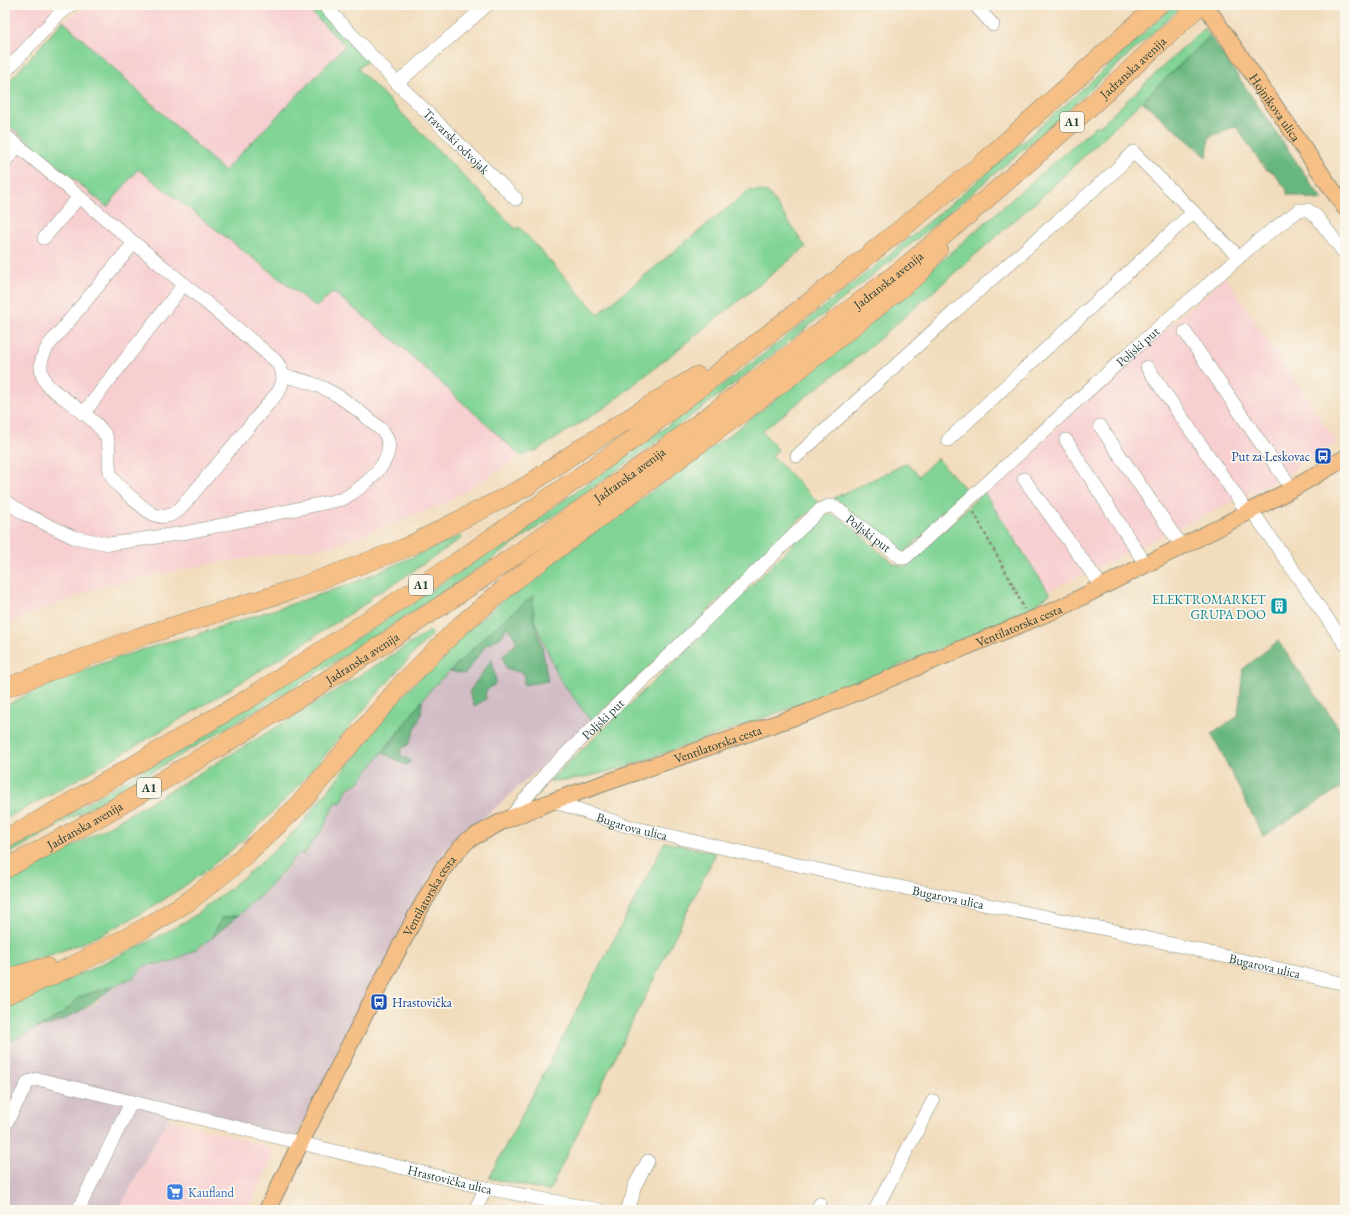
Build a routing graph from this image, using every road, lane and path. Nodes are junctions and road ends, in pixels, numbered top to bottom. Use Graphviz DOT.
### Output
graph roads {
  1 [pos="71,5"];
  2 [pos="324,5"];
  3 [pos="487,5"];
  4 [pos="974,5"];
  5 [pos="1158,5"];
  6 [pos="1200,5"];
  7 [pos="1205,5"];
  8 [pos="993,25"];
  9 [pos="5,72"];
  10 [pos="397,83"];
  11 [pos="5,135"];
  12 [pos="18,146"];
  13 [pos="5,162"];
  14 [pos="79,197"];
  15 [pos="516,199"];
  16 [pos="1345,208"];
  17 [pos="1193,212"];
  18 [pos="957,224"];
  19 [pos="44,238"];
  20 [pos="134,243"];
  21 [pos="1345,254"];
  22 [pos="1239,257"];
  23 [pos="184,284"];
  24 [pos="815,298"];
  25 [pos="1185,332"];
  26 [pos="1147,367"];
  27 [pos="283,376"];
  28 [pos="84,414"];
  29 [pos="1100,426"];
  30 [pos="948,440"];
  31 [pos="1066,440"];
  32 [pos="797,456"];
  33 [pos="1344,462"];
  34 [pos="1024,479"];
  35 [pos="1292,489"];
  36 [pos="973,496"];
  37 [pos="5,501"];
  38 [pos="1250,512"];
  39 [pos="1182,547"];
  40 [pos="1146,565"];
  41 [pos="1102,587"];
  42 [pos="1029,620"];
  43 [pos="1345,644"];
  44 [pos="40,676"];
  45 [pos="5,688"];
  46 [pos="5,700"];
  47 [pos="553,801"];
  48 [pos="510,818"];
  49 [pos="5,839"];
  50 [pos="5,869"];
  51 [pos="144,928"];
  52 [pos="5,979"];
  53 [pos="1345,984"];
  54 [pos="5,996"];
  55 [pos="933,1101"];
  56 [pos="131,1103"];
  57 [pos="5,1125"];
  58 [pos="302,1143"];
  59 [pos="648,1161"];
  60 [pos="486,1188"];
  61 [pos="78,1210"];
  62 [pos="267,1210"];
  63 [pos="475,1210"];
  64 [pos="598,1210"];
  65 [pos="626,1210"];
  66 [pos="875,1210"];
  1 -- 9 [label="street"];
  2 -- 10 [label="street, Travarski odvojak"];
  3 -- 10 [label="street"];
  4 -- 8 [label="street"];
  5 -- 24 [label="highway, Jadranska avenija / A1"];
  6 -- 18 [label="highway, Jadranska avenija / A1"];
  7 -- 16 [label="main road, Hojnikova ulica"];
  10 -- 15 [label="street, Travarski odvojak"];
  11 -- 12 [label="street"];
  12 -- 13 [label="street"];
  12 -- 14 [label="street"];
  14 -- 19 [label="street"];
  14 -- 20 [label="street"];
  17 -- 22 [label="street"];
  17 -- 30 [label="street"];
  17 -- 32 [label="street"];
  18 -- 50 [label="highway, Jadranska avenija / A1"];
  18 -- 51 [label="highway"];
  20 -- 23 [label="street"];
  20 -- 28 [label="street"];
  21 -- 22 [label="street, Poljski put"];
  22 -- 36 [label="street, Poljski put"];
  23 -- 27 [label="street"];
  23 -- 28 [label="street"];
  24 -- 44 [label="highway"];
  24 -- 49 [label="highway, Jadranska avenija / A1"];
  25 -- 35 [label="street"];
  26 -- 38 [label="street"];
  27 -- 28 [label="street"];
  27 -- 37 [label="street"];
  29 -- 39 [label="street"];
  31 -- 40 [label="street"];
  33 -- 35 [label="main road, Ventilatorska cesta"];
  34 -- 41 [label="street"];
  35 -- 38 [label="main road, Ventilatorska cesta"];
  36 -- 42 [label="path"];
  36 -- 48 [label="street, Poljski put"];
  38 -- 39 [label="main road, Ventilatorska cesta"];
  38 -- 43 [label="street"];
  39 -- 40 [label="main road, Ventilatorska cesta"];
  40 -- 41 [label="main road, Ventilatorska cesta"];
  41 -- 42 [label="main road, Ventilatorska cesta"];
  42 -- 47 [label="main road, Ventilatorska cesta"];
  44 -- 45 [label="highway"];
  44 -- 46 [label="highway"];
  47 -- 48 [label="main road, Ventilatorska cesta"];
  47 -- 53 [label="street, Bugarova ulica"];
  48 -- 58 [label="main road, Ventilatorska cesta"];
  51 -- 52 [label="highway"];
  51 -- 54 [label="highway"];
  55 -- 66 [label="street"];
  56 -- 57 [label="street, Hrastovička ulica"];
  56 -- 58 [label="street, Hrastovička ulica"];
  56 -- 61 [label="street"];
  58 -- 60 [label="street, Hrastovička ulica"];
  58 -- 62 [label="main road, Ventilatorska cesta"];
  59 -- 65 [label="street"];
  60 -- 63 [label="street"];
  60 -- 64 [label="street, Hrastovička ulica"];
}
